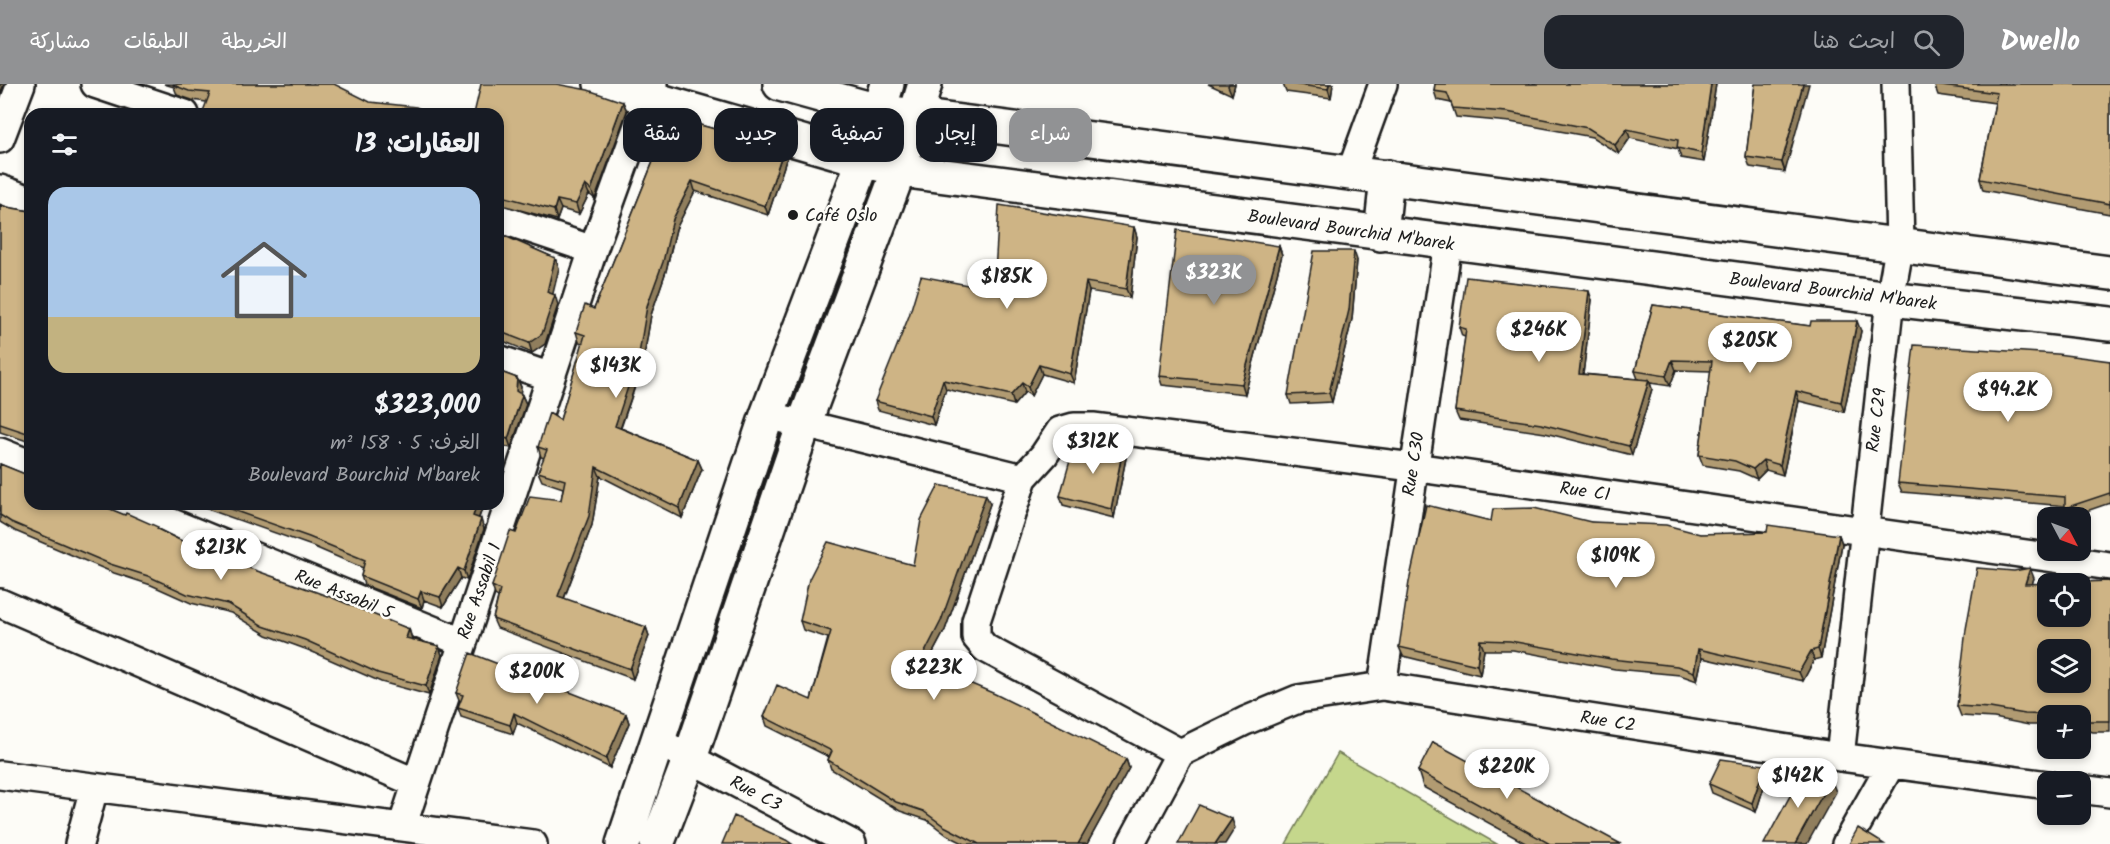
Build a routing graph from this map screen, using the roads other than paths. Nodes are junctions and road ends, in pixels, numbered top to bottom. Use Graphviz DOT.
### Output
graph roads {
  1 [pos="21,84"];
  2 [pos="94,84"];
  3 [pos="601,84"];
  4 [pos="780,84"];
  5 [pos="1383,84"];
  6 [pos="1896,84"];
  7 [pos="650,91"];
  8 [pos="883,98"];
  9 [pos="920,99"];
  10 [pos="167,108"];
  11 [pos="0,139"];
  12 [pos="810,142"];
  13 [pos="863,162"];
  14 [pos="874,162"];
  15 [pos="899,170"];
  16 [pos="1351,172"];
  17 [pos="1387,177"];
  18 [pos="0,189"];
  19 [pos="24,198"];
  20 [pos="504,220"];
  21 [pos="1381,234"];
  22 [pos="1448,243"];
  23 [pos="1899,244"];
  24 [pos="593,250"];
  25 [pos="2110,273"];
  26 [pos="1890,299"];
  27 [pos="2110,324"];
  28 [pos="504,361"];
  29 [pos="551,377"];
  30 [pos="767,416"];
  31 [pos="804,424"];
  32 [pos="0,452"];
  33 [pos="24,462"];
  34 [pos="1413,467"];
  35 [pos="1023,478"];
  36 [pos="504,496"];
  37 [pos="141,510"];
  38 [pos="500,510"];
  39 [pos="1863,530"];
  40 [pos="2110,566"];
  41 [pos="0,603"];
  42 [pos="462,642"];
  43 [pos="1382,686"];
  44 [pos="658,742"];
  45 [pos="1180,753"];
  46 [pos="1840,757"];
  47 [pos="690,758"];
  48 [pos="1891,764"];
  49 [pos="0,775"];
  50 [pos="414,782"];
  51 [pos="2037,783"];
  52 [pos="94,788"];
  53 [pos="2091,790"];
  54 [pos="2110,793"];
  55 [pos="416,834"];
  56 [pos="79,844"];
  57 [pos="533,844"];
  58 [pos="623,844"];
  59 [pos="657,844"];
  60 [pos="852,844"];
  61 [pos="1131,844"];
  62 [pos="1846,844"];
  1 -- 11 [label="street"];
  2 -- 10 [label="street"];
  3 -- 7 [label="main road, Boulevard Bourchid M'barek"];
  4 -- 8 [label="main road"];
  5 -- 16 [label="street"];
  6 -- 23 [label="street, Rue C29"];
  7 -- 12 [label="main road, Boulevard Bourchid M'barek"];
  7 -- 24 [label="street, Rue Assabil 1"];
  8 -- 9 [label="main road"];
  9 -- 15 [label="main road"];
  9 -- 16 [label="main road"];
  13 -- 30 [label="main road"];
  14 -- 15 [label="main road, Boulevard Bourchid M'barek"];
  15 -- 21 [label="main road, Boulevard Bourchid M'barek"];
  15 -- 31 [label="main road"];
  16 -- 17 [label="main road"];
  17 -- 21 [label="main road"];
  17 -- 23 [label="main road"];
  18 -- 19 [label="street"];
  20 -- 24 [label="street"];
  21 -- 22 [label="main road, Boulevard Bourchid M'barek"];
  22 -- 26 [label="main road, Boulevard Bourchid M'barek"];
  22 -- 34 [label="street, Rue C30"];
  23 -- 25 [label="main road"];
  23 -- 26 [label="street, Rue C29"];
  24 -- 29 [label="street, Rue Assabil 1"];
  26 -- 27 [label="main road, Boulevard Bourchid M'barek"];
  26 -- 39 [label="street, Rue C29"];
  28 -- 29 [label="street"];
  29 -- 36 [label="street, Rue Assabil 1"];
  30 -- 31 [label="street"];
  30 -- 44 [label="main road"];
  31 -- 35 [label="street"];
  31 -- 47 [label="main road"];
  32 -- 33 [label="street"];
  34 -- 35 [label="street, Rue C1"];
  34 -- 39 [label="street, Rue C1"];
  34 -- 43 [label="street, Rue C30"];
  35 -- 45 [label="street"];
  37 -- 42 [label="street, Rue Assabil 5"];
  38 -- 42 [label="street, Rue Assabil 1"];
  39 -- 40 [label="street, Rue C1"];
  39 -- 46 [label="street, Rue C29"];
  41 -- 50 [label="street"];
  42 -- 50 [label="street, Rue Assabil 1"];
  43 -- 45 [label="street, Rue C2"];
  43 -- 46 [label="street, Rue C2"];
  44 -- 47 [label="street, Rue C3"];
  44 -- 58 [label="main road"];
  45 -- 61 [label="street"];
  46 -- 48 [label="street, Rue C2"];
  47 -- 59 [label="main road"];
  47 -- 60 [label="street, Rue C3"];
  48 -- 51 [label="street, Rue C2"];
  48 -- 62 [label="street"];
  49 -- 52 [label="street"];
  50 -- 55 [label="street, Rue Assabil 1"];
  52 -- 55 [label="street"];
  52 -- 56 [label="street"];
  53 -- 54 [label="street"];
  55 -- 57 [label="street"];
}
